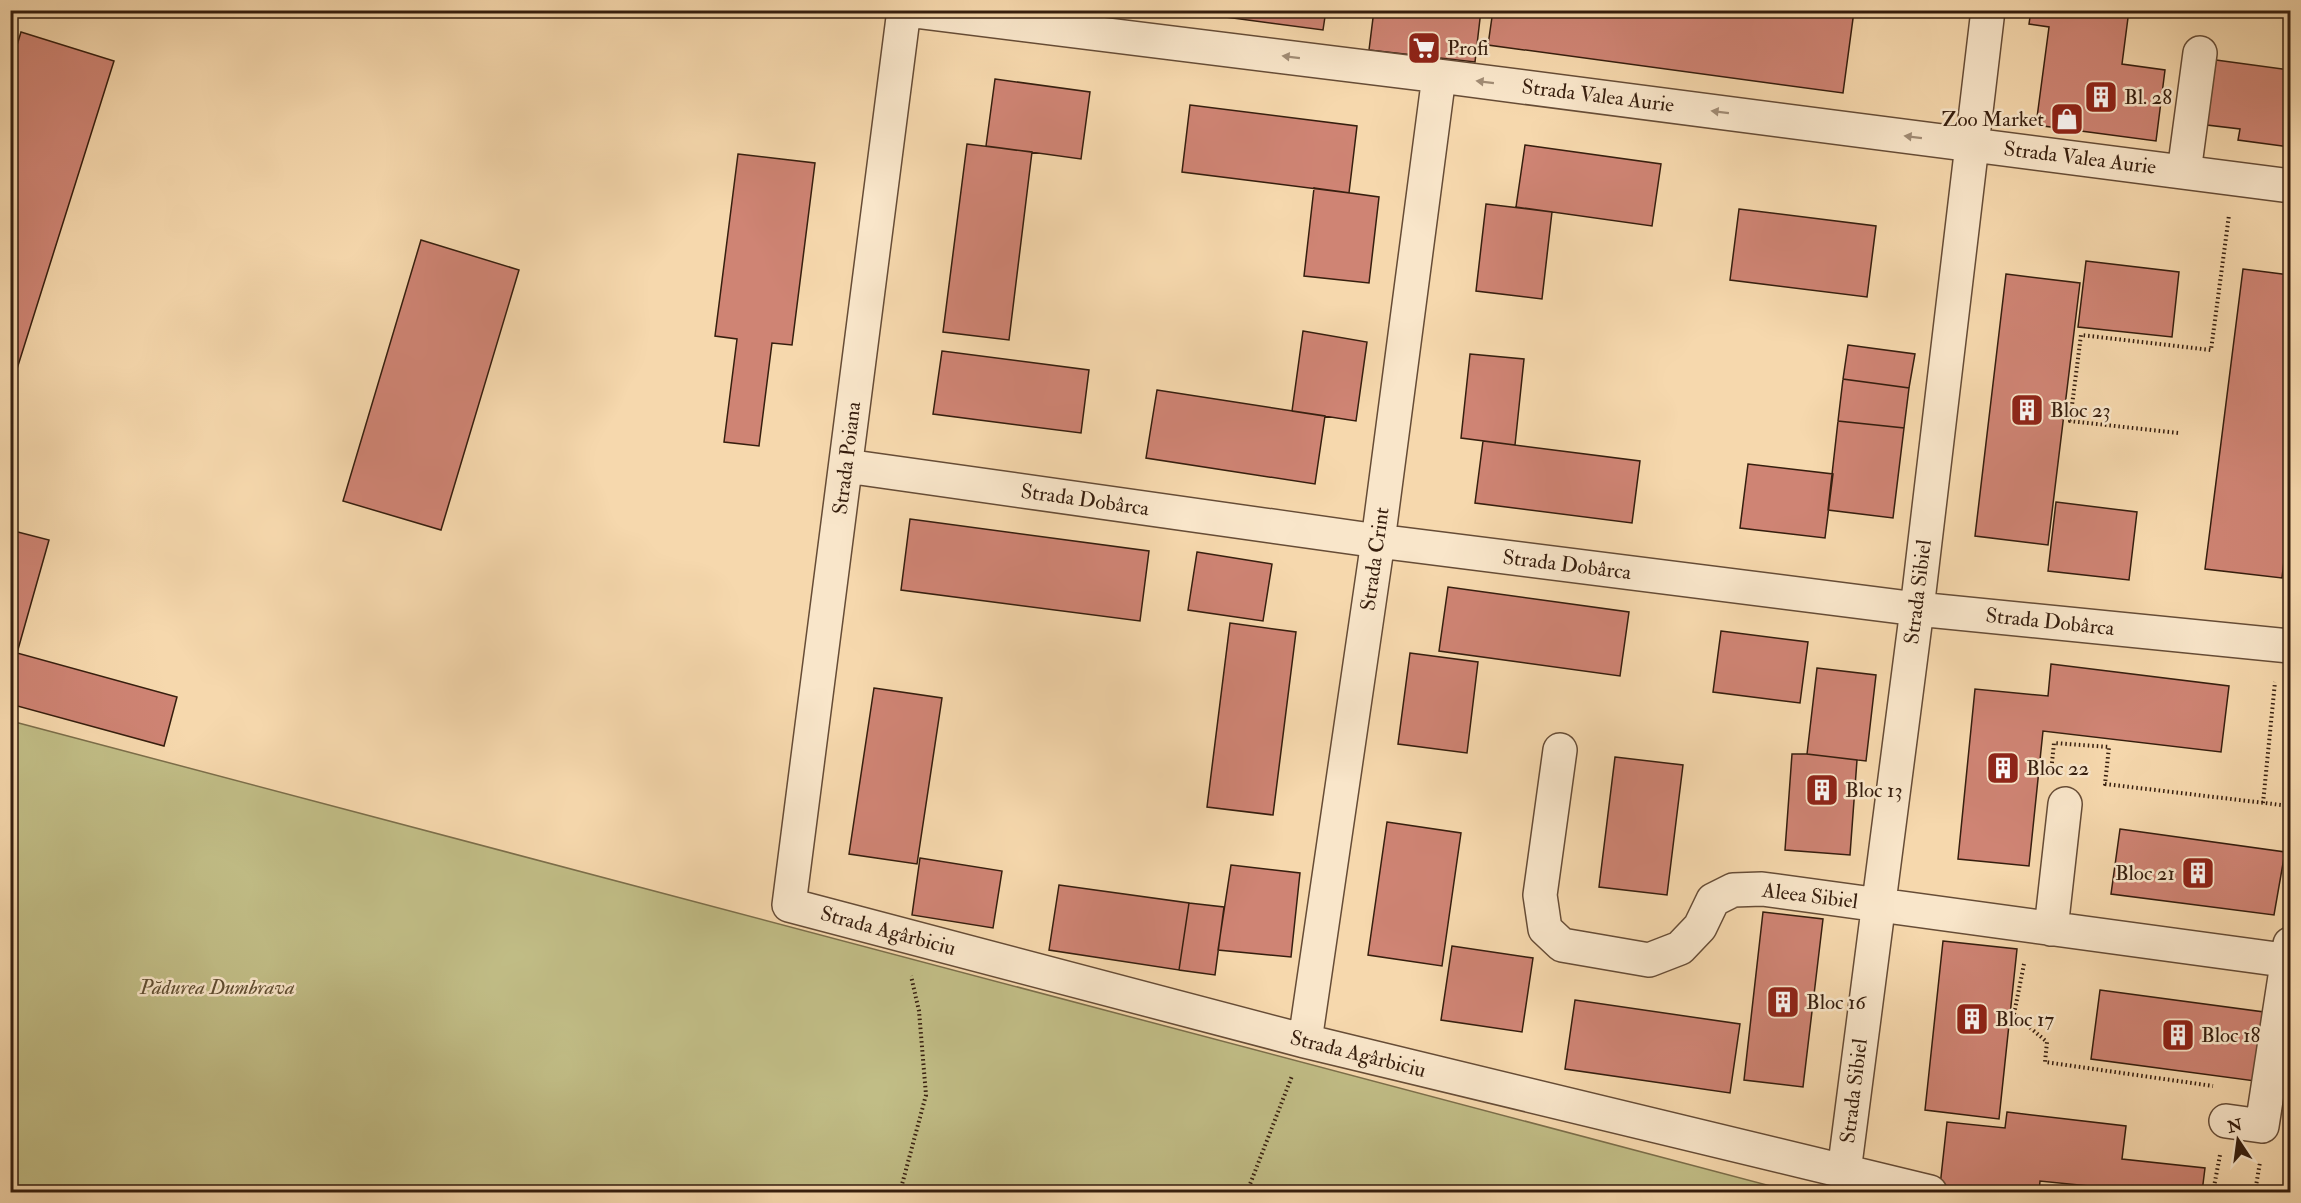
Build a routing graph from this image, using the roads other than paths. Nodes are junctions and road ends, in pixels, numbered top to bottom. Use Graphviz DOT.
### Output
graph roads {
  1 [pos="905,10"];
  2 [pos="1988,10"];
  3 [pos="2200,53"];
  4 [pos="1439,76"];
  5 [pos="1971,144"];
  6 [pos="2184,172"];
  7 [pos="2290,186"];
  8 [pos="846,466"];
  9 [pos="1378,541"];
  10 [pos="1917,609"];
  11 [pos="2290,646"];
  12 [pos="1560,750"];
  13 [pos="2065,804"];
  14 [pos="1878,904"];
  15 [pos="789,905"];
  16 [pos="2051,929"];
  17 [pos="2290,955"];
  18 [pos="1305,1041"];
  19 [pos="2226,1121"];
  20 [pos="1844,1172"];
  21 [pos="1930,1192"];
  4 -- 1 [label="street, Strada Valea Aurie, one-way"];
  1 -- 8 [label="street, Strada Poiana"];
  2 -- 5 [label="street, Strada Sibiel"];
  3 -- 6 [label="street"];
  5 -- 4 [label="street, Strada Valea Aurie, one-way"];
  4 -- 9 [label="street, Strada Crint"];
  5 -- 6 [label="street, Strada Valea Aurie"];
  5 -- 10 [label="street, Strada Sibiel"];
  6 -- 7 [label="street, Strada Valea Aurie"];
  8 -- 9 [label="street, Strada Dobârca"];
  8 -- 15 [label="street, Strada Poiana"];
  9 -- 10 [label="street, Strada Dobârca"];
  9 -- 18 [label="street, Strada Crint"];
  10 -- 11 [label="street, Strada Dobârca"];
  10 -- 14 [label="street, Strada Sibiel"];
  12 -- 14 [label="street, Aleea Sibiel"];
  13 -- 16 [label="street"];
  14 -- 16 [label="street, Aleea Sibiel"];
  14 -- 20 [label="street, Strada Sibiel"];
  15 -- 18 [label="street, Strada Agârbiciu"];
  16 -- 17 [label="street, Aleea Sibiel"];
  17 -- 19 [label="street"];
  18 -- 20 [label="street, Strada Agârbiciu"];
  20 -- 21 [label="street, Strada Agârbiciu"];
}
